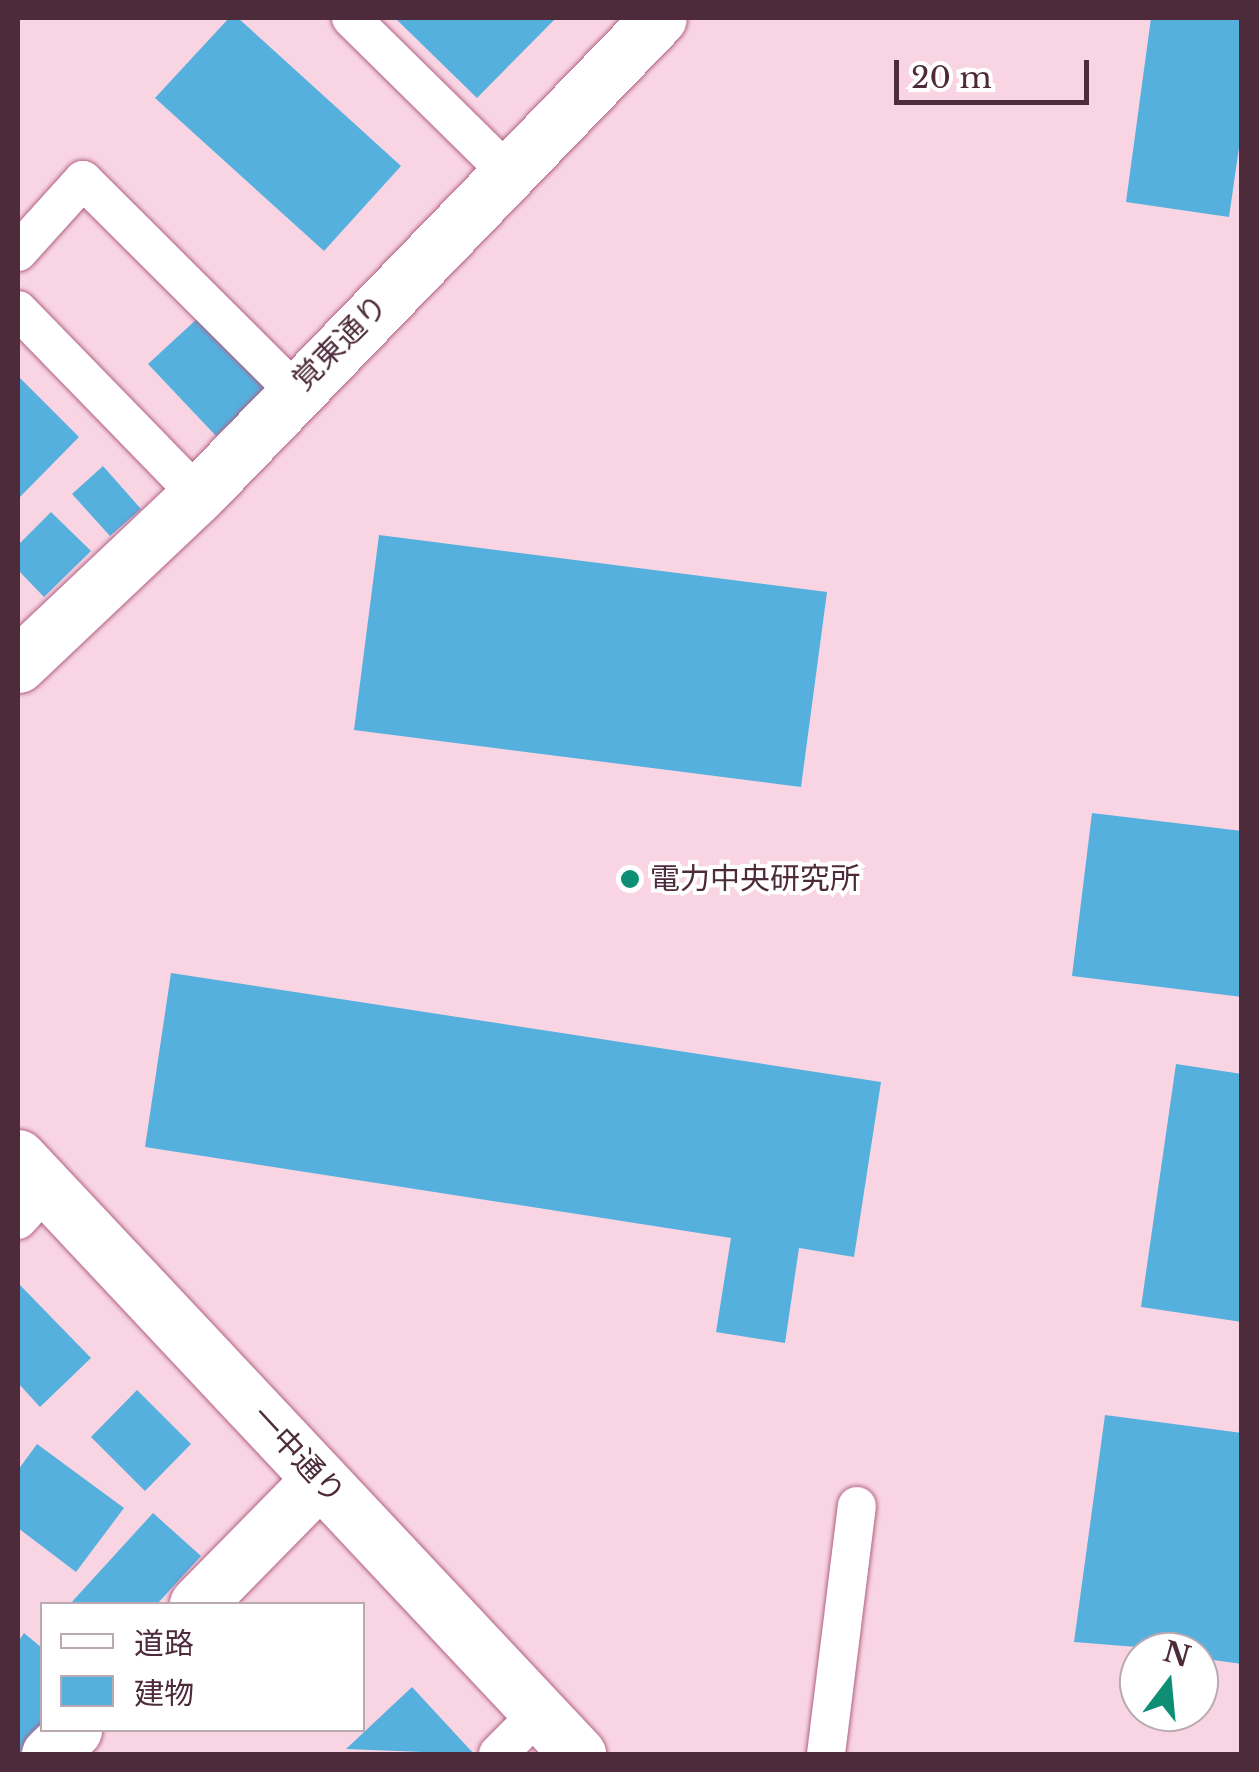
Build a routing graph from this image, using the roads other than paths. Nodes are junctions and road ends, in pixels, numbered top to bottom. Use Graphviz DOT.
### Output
graph roads {
  1 [pos="351,18"];
  2 [pos="659,18"];
  3 [pos="509,174"];
  4 [pos="18,252"];
  5 [pos="18,310"];
  6 [pos="294,390"];
  7 [pos="198,495"];
  8 [pos="18,664"];
  9 [pos="28,1188"];
  10 [pos="320,1479"];
  11 [pos="857,1506"];
  12 [pos="199,1602"];
  13 [pos="539,1712"];
  14 [pos="72,1732"];
  15 [pos="49,1754"];
  16 [pos="498,1754"];
  17 [pos="578,1754"];
  18 [pos="826,1754"];
  1 -- 3 [label="lane"];
  2 -- 3 [label="street, 覚東通り"];
  3 -- 6 [label="street, 覚東通り"];
  4 -- 6 [label="lane"];
  5 -- 7 [label="lane"];
  6 -- 7 [label="street, 覚東通り"];
  7 -- 8 [label="street, 覚東通り"];
  9 -- 10 [label="street, 一中通り"];
  10 -- 12 [label="street"];
  10 -- 13 [label="street, 一中通り"];
  11 -- 18 [label="lane"];
  13 -- 16 [label="lane"];
  13 -- 17 [label="street, 一中通り"];
  14 -- 15 [label="street"];
}
